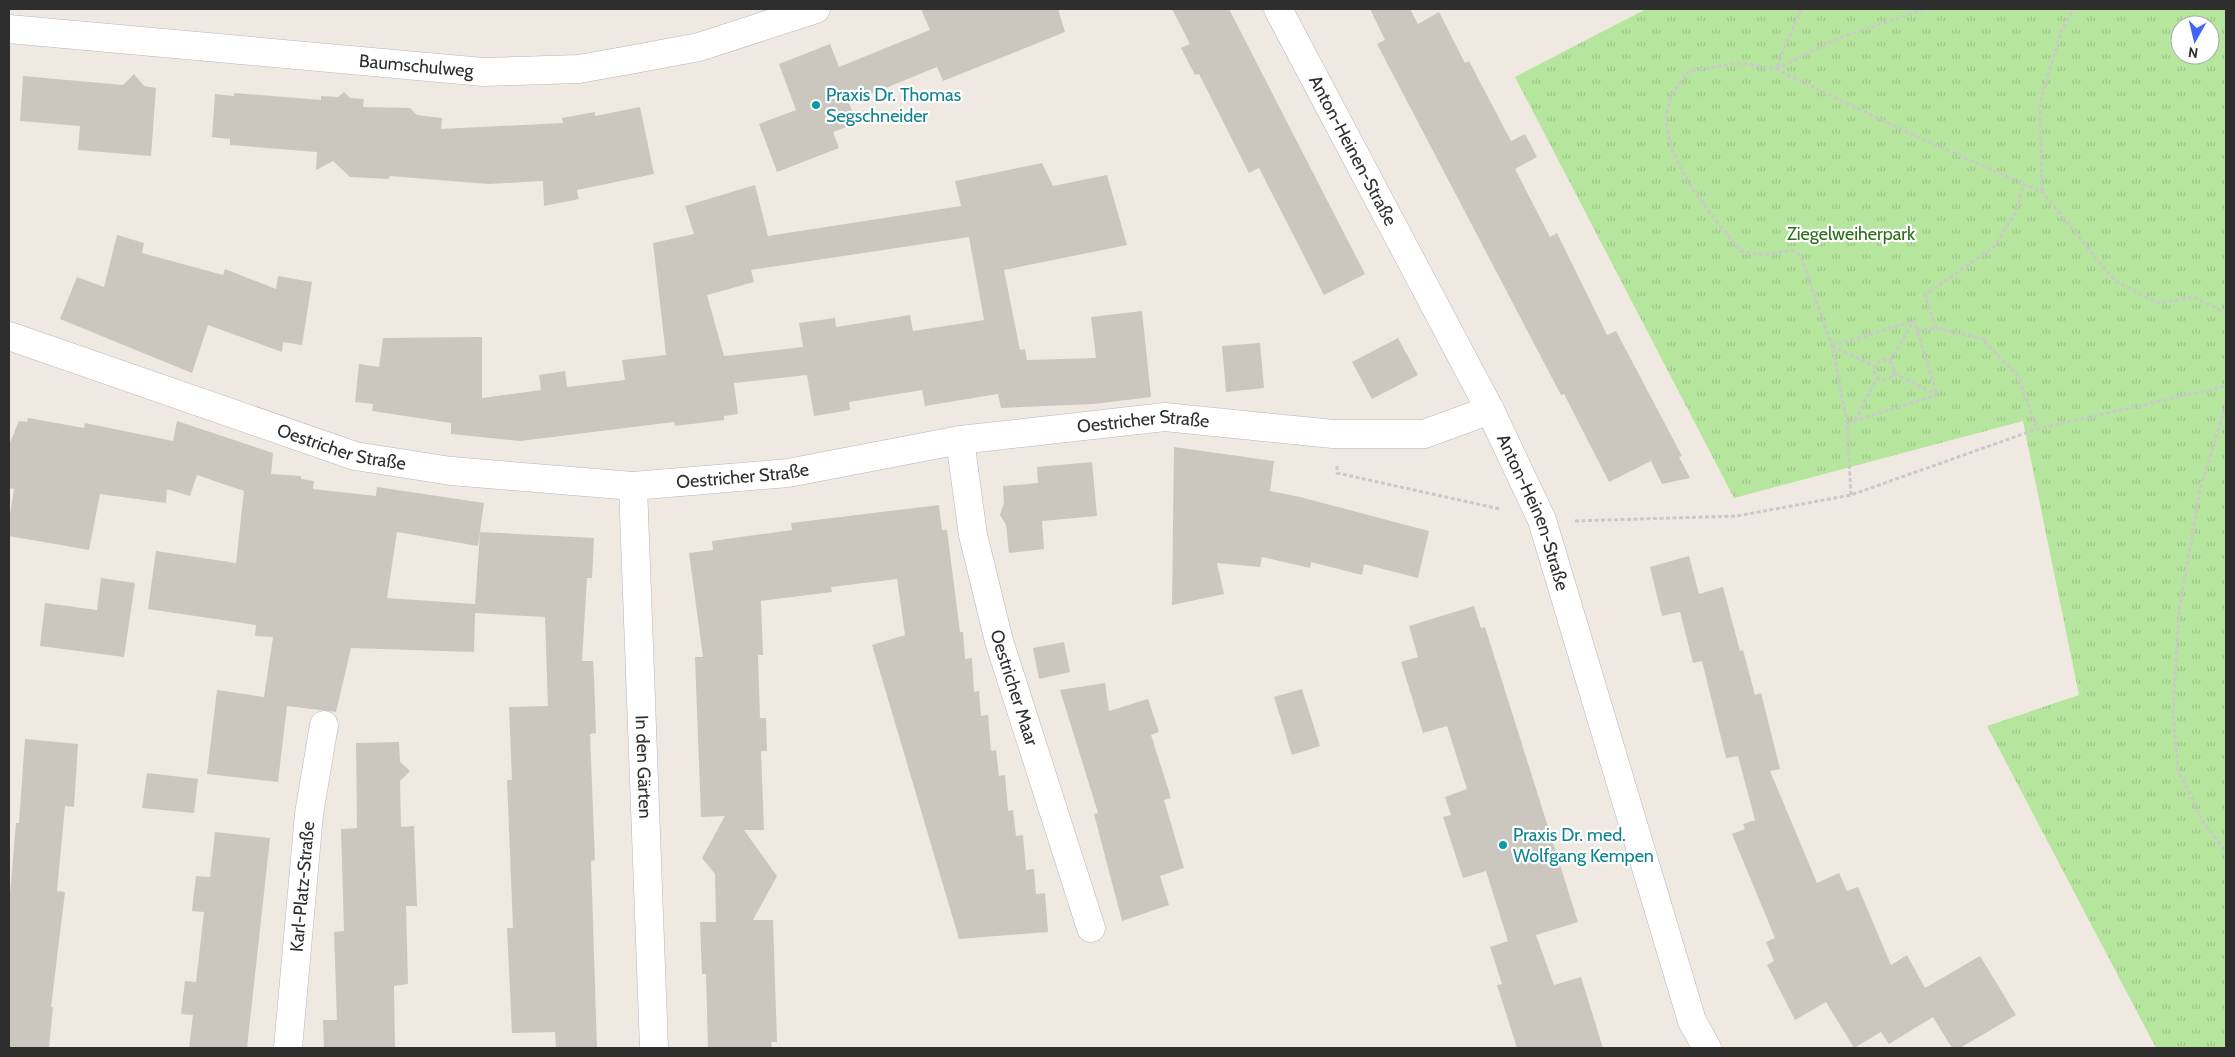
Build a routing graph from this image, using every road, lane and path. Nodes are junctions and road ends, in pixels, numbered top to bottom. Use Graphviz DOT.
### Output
graph roads {
  1 [pos="816,9"];
  2 [pos="1278,9"];
  3 [pos="1801,9"];
  4 [pos="1925,9"];
  5 [pos="2073,9"];
  6 [pos="9,29"];
  7 [pos="1776,69"];
  8 [pos="2023,184"];
  9 [pos="2042,192"];
  10 [pos="2226,313"];
  11 [pos="1914,321"];
  12 [pos="1936,328"];
  13 [pos="1917,331"];
  14 [pos="9,336"];
  15 [pos="1832,346"];
  16 [pos="1890,361"];
  17 [pos="1874,366"];
  18 [pos="1894,373"];
  19 [pos="1877,378"];
  20 [pos="2226,386"];
  21 [pos="1937,395"];
  22 [pos="2226,403"];
  23 [pos="1490,410"];
  24 [pos="1856,420"];
  25 [pos="1847,423"];
  26 [pos="2037,428"];
  27 [pos="1333,434"];
  28 [pos="960,440"];
  29 [pos="633,486"];
  30 [pos="1851,495"];
  31 [pos="1542,520"];
  32 [pos="324,725"];
  33 [pos="2226,852"];
  34 [pos="1091,928"];
  35 [pos="288,1048"];
  36 [pos="654,1048"];
  37 [pos="1707,1048"];
  1 -- 6 [label="street, Baumschulweg"];
  2 -- 23 [label="street, Anton-Heinen-Straße"];
  3 -- 7 [label="path"];
  4 -- 7 [label="path"];
  5 -- 9 [label="path"];
  7 -- 8 [label="path"];
  7 -- 15 [label="path"];
  8 -- 9 [label="path"];
  8 -- 12 [label="path"];
  9 -- 10 [label="path"];
  11 -- 13 [label="path"];
  11 -- 15 [label="path"];
  11 -- 16 [label="path"];
  12 -- 13 [label="path"];
  12 -- 26 [label="path"];
  13 -- 21 [label="path"];
  14 -- 29 [label="street, Oestricher Straße"];
  15 -- 17 [label="path"];
  15 -- 25 [label="path"];
  16 -- 17 [label="path"];
  16 -- 18 [label="path"];
  17 -- 19 [label="path"];
  18 -- 19 [label="path"];
  18 -- 21 [label="path"];
  19 -- 24 [label="path"];
  20 -- 26 [label="path"];
  21 -- 24 [label="path"];
  22 -- 33 [label="path"];
  23 -- 27 [label="street, Oestricher Straße"];
  23 -- 31 [label="street, Anton-Heinen-Straße"];
  24 -- 25 [label="path"];
  25 -- 30 [label="path"];
  26 -- 30 [label="path"];
  27 -- 28 [label="street, Oestricher Straße"];
  27 -- 31 [label="path"];
  28 -- 29 [label="street, Oestricher Straße"];
  28 -- 34 [label="street, Oestricher Maar"];
  29 -- 36 [label="street, In den Gärten"];
  30 -- 31 [label="path"];
  31 -- 37 [label="street, Anton-Heinen-Straße"];
  32 -- 35 [label="street, Karl-Platz-Straße"];
}
